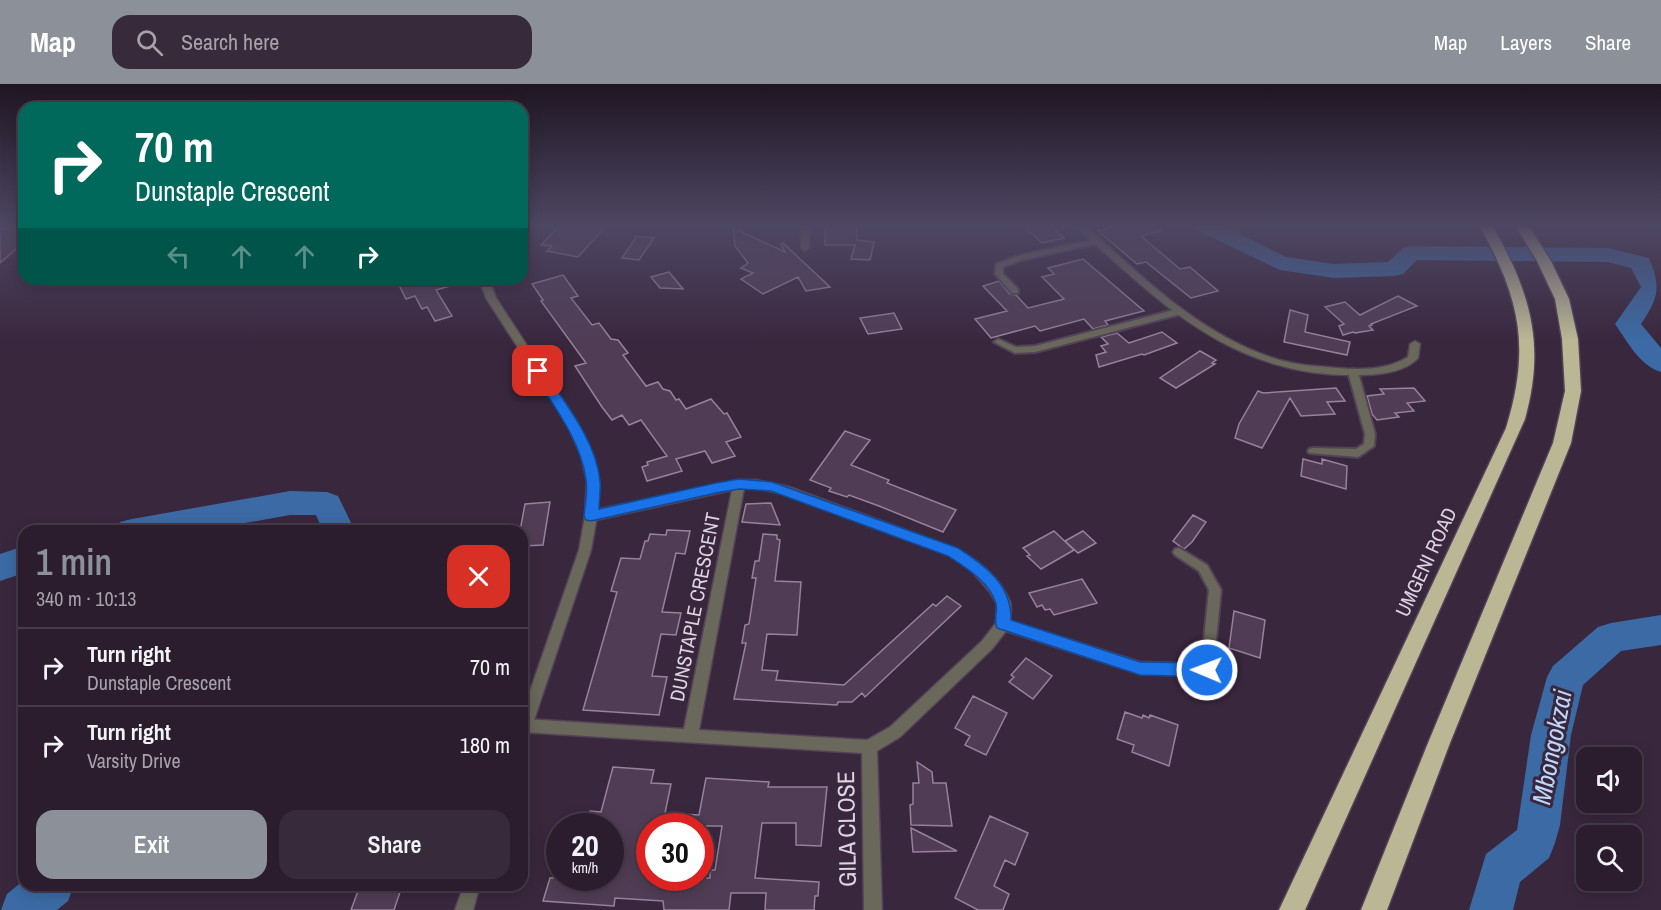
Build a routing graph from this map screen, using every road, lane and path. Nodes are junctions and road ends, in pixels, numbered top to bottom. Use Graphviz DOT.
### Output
graph roads {
  1 [pos="1005,264"];
  2 [pos="1123,264"];
  3 [pos="1506,264"];
  4 [pos="1544,264"];
  5 [pos="486,285"];
  6 [pos="1015,291"];
  7 [pos="1178,312"];
  8 [pos="998,342"];
  9 [pos="1415,344"];
  10 [pos="1353,372"];
  11 [pos="1313,451"];
  12 [pos="739,484"];
  13 [pos="591,516"];
  14 [pos="1179,552"];
  15 [pos="1003,624"];
  16 [pos="1207,670"];
  17 [pos="528,718"];
  18 [pos="528,730"];
  19 [pos="690,737"];
  20 [pos="869,747"];
  21 [pos="470,891"];
  22 [pos="464,910"];
  23 [pos="873,910"];
  24 [pos="1292,910"];
  25 [pos="1374,910"];
  1 -- 6 [label="lane"];
  2 -- 7 [label="street"];
  3 -- 24 [label="highway, UMGENI ROAD"];
  4 -- 25 [label="highway"];
  5 -- 13 [label="street"];
  7 -- 8 [label="lane"];
  7 -- 10 [label="street"];
  9 -- 10 [label="street"];
  10 -- 11 [label="lane"];
  12 -- 13 [label="street, DUNSTAPLE CRESCENT"];
  12 -- 15 [label="street, DUNSTAPLE CRESCENT"];
  12 -- 19 [label="street, DUNSTAPLE CRESCENT"];
  13 -- 17 [label="street"];
  14 -- 16 [label="lane"];
  15 -- 16 [label="street"];
  15 -- 20 [label="street"];
  18 -- 19 [label="street"];
  19 -- 20 [label="street"];
  20 -- 23 [label="street, GILA CLOSE"];
  21 -- 22 [label="street"];
}
